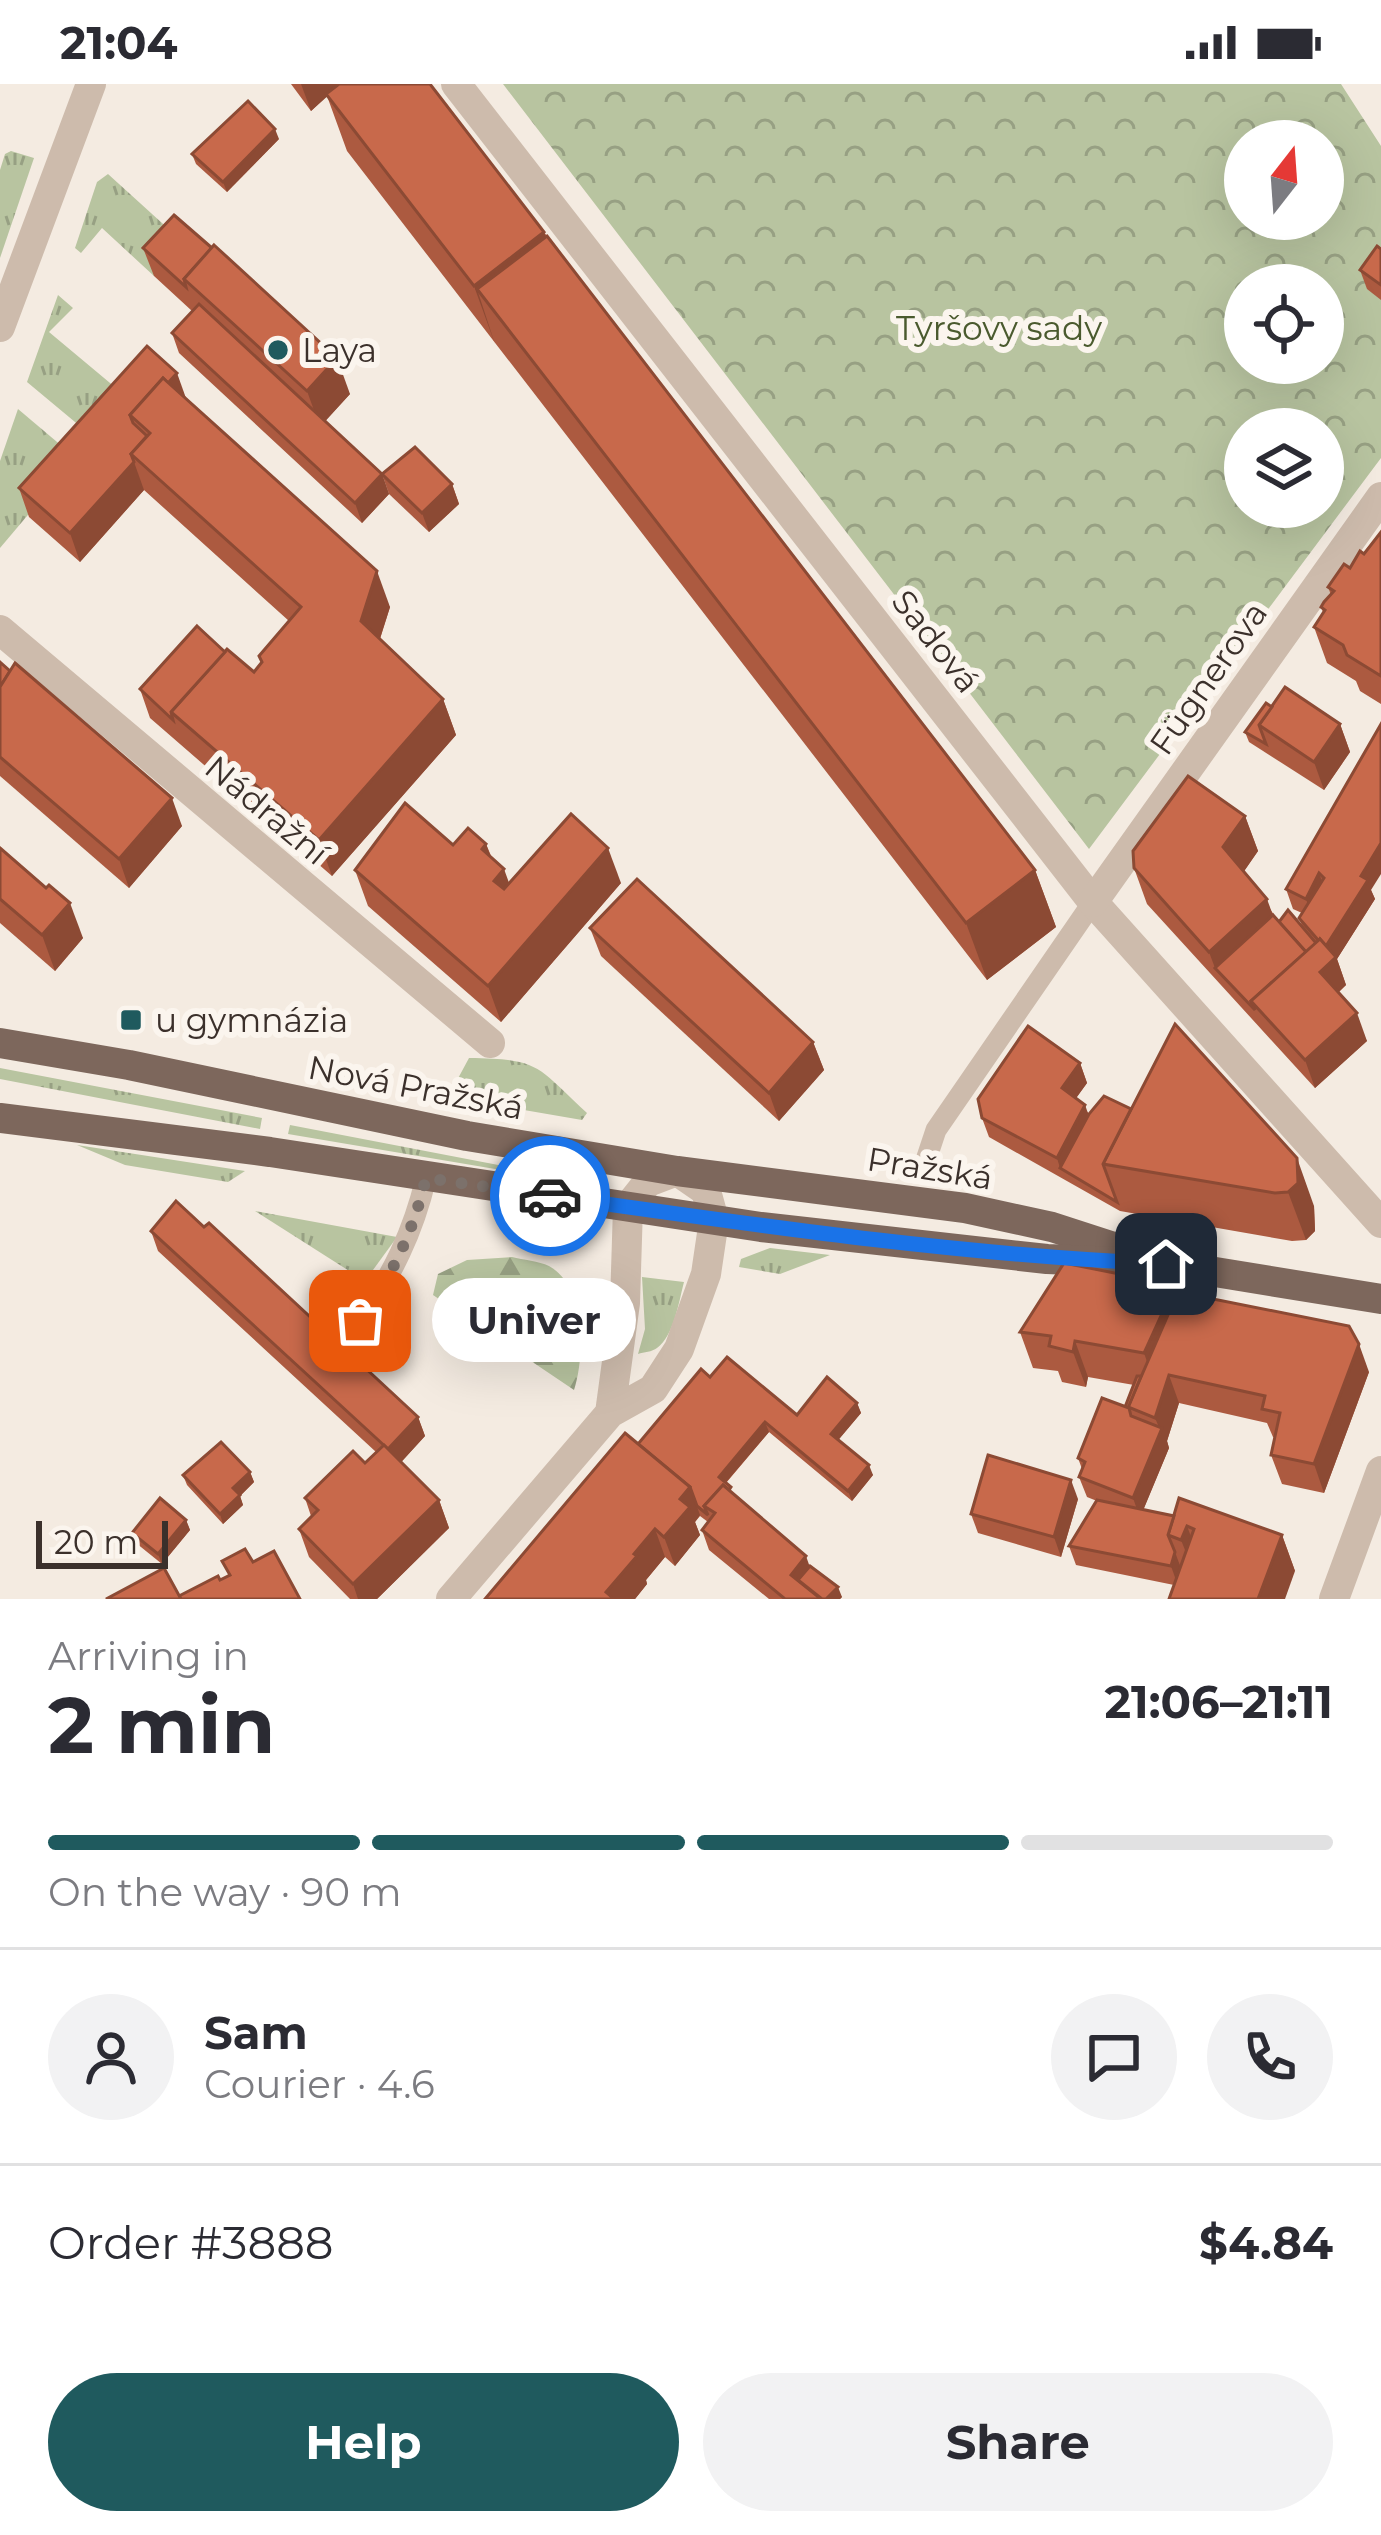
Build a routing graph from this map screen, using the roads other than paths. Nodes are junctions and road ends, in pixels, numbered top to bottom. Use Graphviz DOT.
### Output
graph roads {
  1 [pos="91,84"];
  2 [pos="457,84"];
  3 [pos="0,326"];
  4 [pos="1381,497"];
  5 [pos="0,630"];
  6 [pos="1093,902"];
  7 [pos="0,1043"];
  8 [pos="490,1043"];
  9 [pos="0,1118"];
  10 [pos="677,1171"];
  11 [pos="922,1172"];
  12 [pos="426,1178"];
  13 [pos="628,1207"];
  14 [pos="714,1220"];
  15 [pos="1381,1222"];
  16 [pos="1166,1264"];
  17 [pos="1381,1299"];
  18 [pos="360,1321"];
  19 [pos="610,1413"];
  20 [pos="1381,1471"];
  21 [pos="451,1599"];
  22 [pos="1334,1599"];
  1 -- 3 [label="street"];
  2 -- 6 [label="street, Sadová"];
  4 -- 6 [label="street, Fügnerova"];
  5 -- 8 [label="street, Nádražní"];
  6 -- 11 [label="lane"];
  6 -- 15 [label="street, Sadová"];
  7 -- 10 [label="main road, Nová Pražská"];
  9 -- 12 [label="main road"];
  10 -- 13 [label="street"];
  10 -- 14 [label="street"];
  10 -- 16 [label="main road, Pražská"];
  12 -- 13 [label="main road"];
  12 -- 18 [label="lane"];
  13 -- 14 [label="main road, Pražská"];
  13 -- 19 [label="street"];
  14 -- 16 [label="main road, Pražská"];
  14 -- 19 [label="street"];
  16 -- 17 [label="main road, Pražská"];
  19 -- 21 [label="street"];
  20 -- 22 [label="street"];
}
